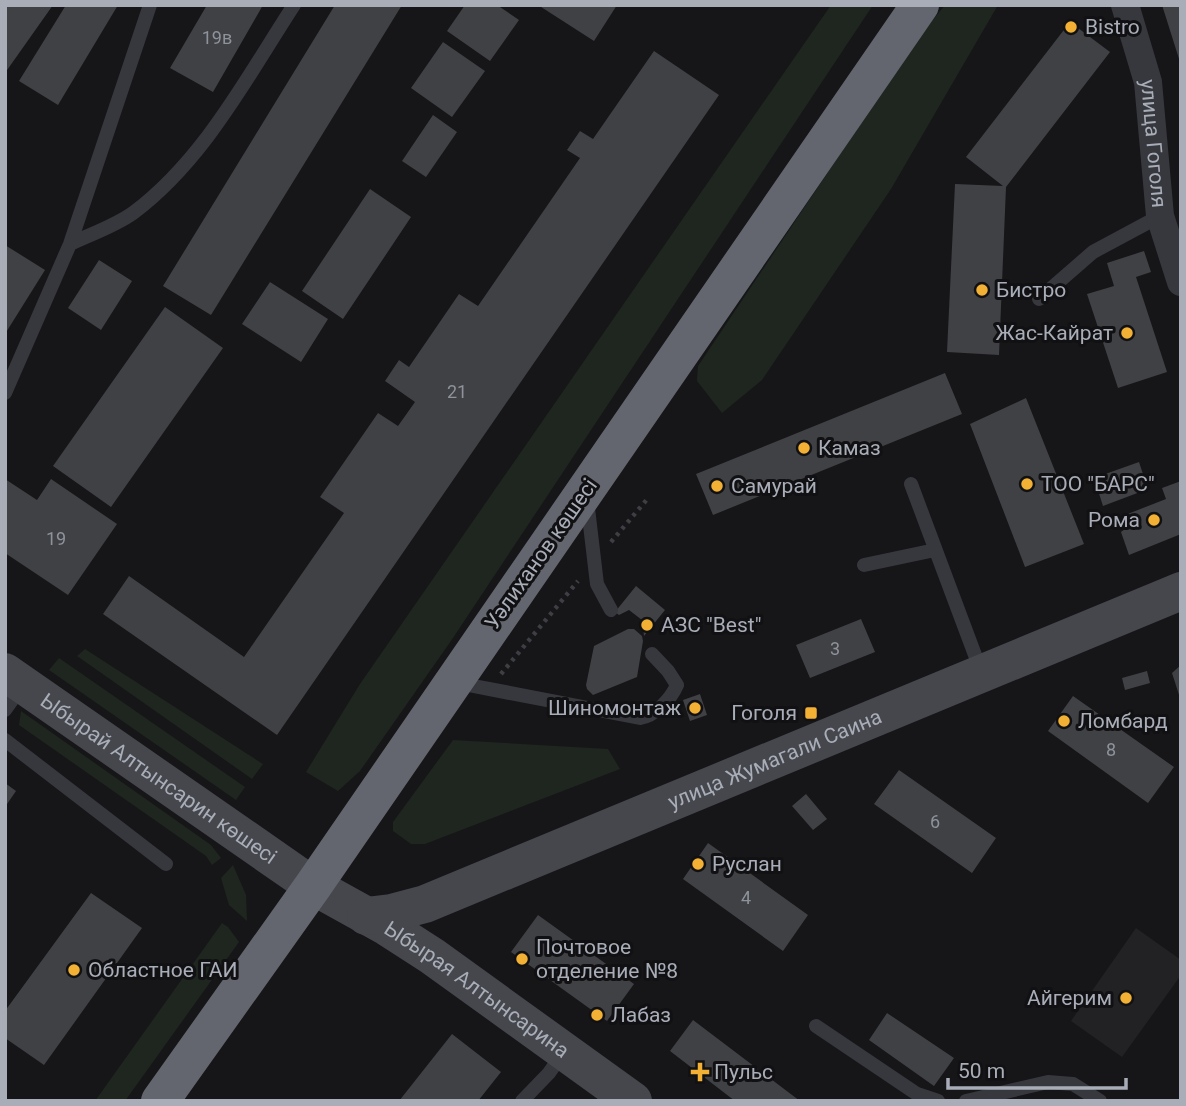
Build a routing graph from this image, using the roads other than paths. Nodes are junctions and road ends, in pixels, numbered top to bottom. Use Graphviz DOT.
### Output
graph roads {
  1 [pos="149,5"];
  2 [pos="294,5"];
  3 [pos="920,5"];
  4 [pos="1125,5"];
  5 [pos="1160,216"];
  6 [pos="71,244"];
  7 [pos="1181,282"];
  8 [pos="1040,299"];
  9 [pos="5,393"];
  10 [pos="911,484"];
  11 [pos="586,489"];
  12 [pos="935,550"];
  13 [pos="864,565"];
  14 [pos="1181,591"];
  15 [pos="611,610"];
  16 [pos="652,654"];
  17 [pos="981,672"];
  18 [pos="471,685"];
  19 [pos="11,689"];
  20 [pos="5,740"];
  21 [pos="166,864"];
  22 [pos="313,886"];
  23 [pos="366,916"];
  24 [pos="816,1026"];
  25 [pos="564,1052"];
  26 [pos="160,1101"];
  27 [pos="522,1101"];
  28 [pos="633,1101"];
  29 [pos="939,1101"];
  30 [pos="967,1101"];
  31 [pos="1100,1101"];
  1 -- 6 [label="lane"];
  2 -- 6 [label="lane"];
  3 -- 11 [label="highway, Уәлиханов көшесі"];
  4 -- 5 [label="street, улица Гоголя"];
  5 -- 7 [label="street, улица Гоголя"];
  5 -- 8 [label="lane"];
  6 -- 9 [label="lane"];
  10 -- 12 [label="lane"];
  11 -- 15 [label="lane"];
  11 -- 18 [label="highway, Уәлиханов көшесі"];
  12 -- 13 [label="lane"];
  12 -- 17 [label="lane"];
  14 -- 17 [label="street, улица Жумагали Саина"];
  16 -- 18 [label="lane"];
  17 -- 23 [label="street, улица Жумагали Саина"];
  18 -- 22 [label="highway, Уәлиханов көшесі"];
  19 -- 22 [label="street, Ыбырай Алтынсарин көшесі"];
  20 -- 21 [label="lane"];
  22 -- 23 [label="street, Ыбырая Алтынсарина"];
  22 -- 26 [label="highway, Уәлиханов көшесі"];
  23 -- 25 [label="street, Ыбырая Алтынсарина"];
  24 -- 29 [label="lane"];
  25 -- 27 [label="lane"];
  25 -- 28 [label="street, Ыбырая Алтынсарина"];
  30 -- 31 [label="lane"];
}
